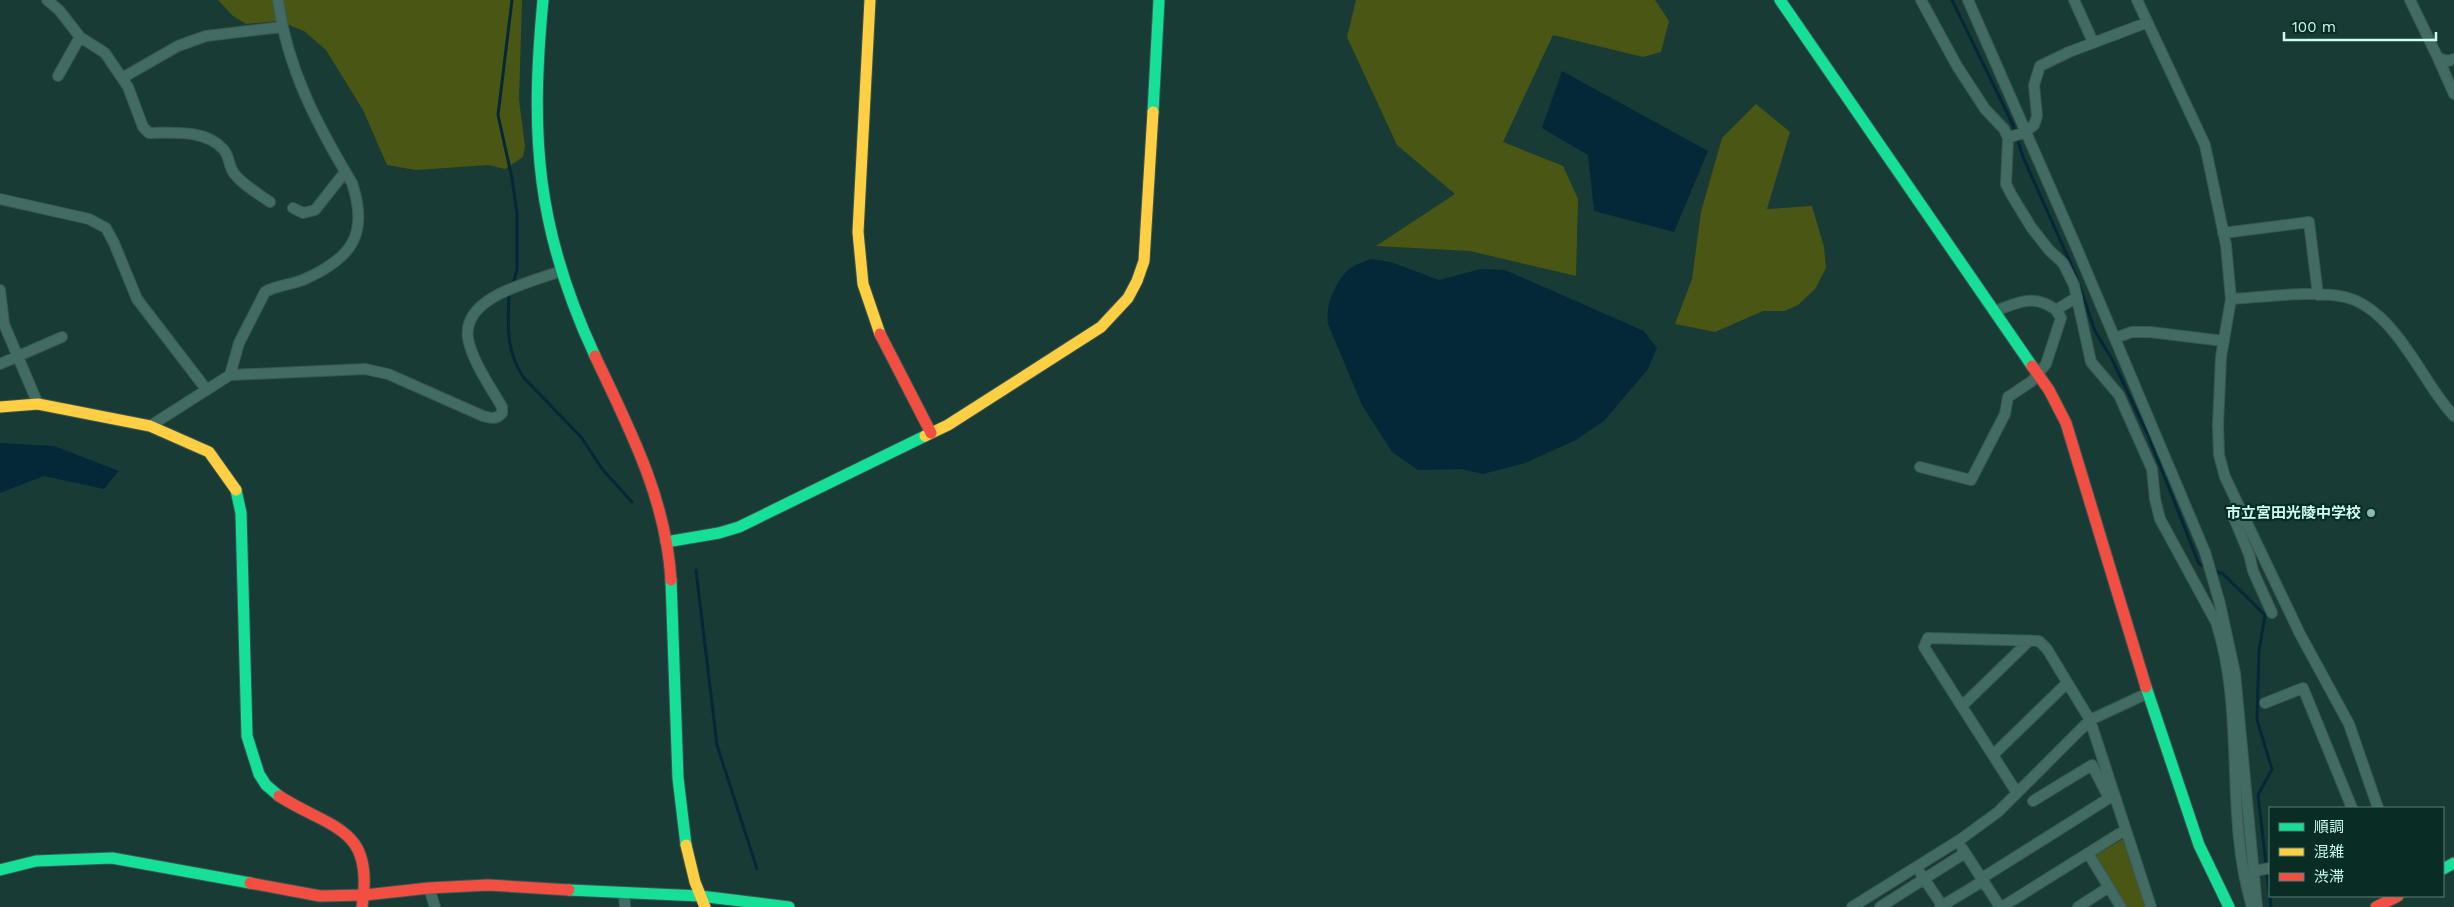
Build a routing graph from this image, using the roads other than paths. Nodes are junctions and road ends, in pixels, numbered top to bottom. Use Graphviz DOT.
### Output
graph roads {
  1 [pos="47,0"];
  2 [pos="278,0"];
  3 [pos="543,0"];
  4 [pos="870,0"];
  5 [pos="1159,0"];
  6 [pos="1780,0"];
  7 [pos="1921,0"];
  8 [pos="1968,0"];
  9 [pos="2074,0"];
  10 [pos="2137,0"];
  11 [pos="2410,0"];
  12 [pos="2146,23"];
  13 [pos="282,27"];
  14 [pos="80,37"];
  15 [pos="2093,42"];
  16 [pos="2438,58"];
  17 [pos="2454,59"];
  18 [pos="58,76"];
  19 [pos="122,78"];
  20 [pos="2454,94"];
  21 [pos="2025,132"];
  22 [pos="2008,138"];
  23 [pos="345,172"];
  24 [pos="0,199"];
  25 [pos="270,202"];
  26 [pos="293,208"];
  27 [pos="2223,233"];
  28 [pos="560,271"];
  29 [pos="0,290"];
  30 [pos="2318,295"];
  31 [pos="2076,297"];
  32 [pos="2231,299"];
  33 [pos="2056,310"];
  34 [pos="1994,312"];
  35 [pos="62,337"];
  36 [pos="2114,338"];
  37 [pos="2224,341"];
  38 [pos="18,357"];
  39 [pos="0,364"];
  40 [pos="2038,374"];
  41 [pos="230,375"];
  42 [pos="206,389"];
  43 [pos="38,404"];
  44 [pos="0,407"];
  45 [pos="2454,416"];
  46 [pos="150,426"];
  47 [pos="931,433"];
  48 [pos="1920,467"];
  49 [pos="2236,500"];
  50 [pos="666,542"];
  51 [pos="2272,613"];
  52 [pos="2029,641"];
  53 [pos="2068,683"];
  54 [pos="2148,693"];
  55 [pos="2265,703"];
  56 [pos="1962,706"];
  57 [pos="2090,720"];
  58 [pos="1993,756"];
  59 [pos="2016,793"];
  60 [pos="2112,796"];
  61 [pos="2033,801"];
  62 [pos="2352,807"];
  63 [pos="2378,807"];
  64 [pos="2125,830"];
  65 [pos="1958,841"];
  66 [pos="1965,853"];
  67 [pos="2088,853"];
  68 [pos="1916,866"];
  69 [pos="2269,868"];
  70 [pos="0,870"];
  71 [pos="2255,871"];
  72 [pos="1924,878"];
  73 [pos="1983,880"];
  74 [pos="2109,887"];
  75 [pos="429,888"];
  76 [pos="624,894"];
  77 [pos="365,895"];
  78 [pos="2395,897"];
  79 [pos="703,902"];
  80 [pos="1867,903"];
  81 [pos="362,907"];
  82 [pos="435,907"];
  83 [pos="625,907"];
  84 [pos="789,907"];
  85 [pos="1852,907"];
  86 [pos="1880,907"];
  87 [pos="1941,907"];
  88 [pos="2001,907"];
  89 [pos="2078,907"];
  90 [pos="2122,907"];
  91 [pos="2151,907"];
  92 [pos="2228,907"];
  93 [pos="2252,907"];
  94 [pos="2257,907"];
  95 [pos="2376,907"];
  1 -- 14 [label="street"];
  2 -- 13 [label="street"];
  3 -- 28 [label="street"];
  4 -- 47 [label="street"];
  5 -- 47 [label="street"];
  6 -- 34 [label="street"];
  7 -- 22 [label="street"];
  8 -- 21 [label="street"];
  9 -- 15 [label="street"];
  10 -- 12 [label="street"];
  11 -- 16 [label="street"];
  12 -- 15 [label="street"];
  12 -- 27 [label="street"];
  13 -- 19 [label="street"];
  13 -- 23 [label="street"];
  14 -- 18 [label="street"];
  14 -- 19 [label="street"];
  15 -- 21 [label="street"];
  16 -- 17 [label="street"];
  16 -- 20 [label="street"];
  19 -- 25 [label="street"];
  21 -- 22 [label="street"];
  21 -- 36 [label="street"];
  22 -- 31 [label="street"];
  23 -- 26 [label="street"];
  23 -- 41 [label="street"];
  24 -- 42 [label="street"];
  27 -- 30 [label="street"];
  27 -- 32 [label="street"];
  28 -- 41 [label="street"];
  28 -- 50 [label="street"];
  29 -- 38 [label="street"];
  30 -- 32 [label="street"];
  30 -- 45 [label="street"];
  31 -- 33 [label="street"];
  31 -- 93 [label="street"];
  32 -- 37 [label="street"];
  33 -- 34 [label="street"];
  33 -- 40 [label="street"];
  34 -- 40 [label="street"];
  35 -- 38 [label="street"];
  36 -- 37 [label="street"];
  36 -- 71 [label="street"];
  37 -- 49 [label="street"];
  38 -- 39 [label="street"];
  38 -- 43 [label="street"];
  40 -- 48 [label="street"];
  40 -- 54 [label="street"];
  41 -- 42 [label="street"];
  42 -- 46 [label="street"];
  43 -- 44 [label="street"];
  43 -- 46 [label="street"];
  46 -- 77 [label="street"];
  47 -- 50 [label="street"];
  49 -- 51 [label="street"];
  49 -- 63 [label="street"];
  50 -- 79 [label="street"];
  52 -- 53 [label="street"];
  52 -- 56 [label="street"];
  52 -- 56 [label="street"];
  53 -- 57 [label="street"];
  53 -- 58 [label="street"];
  54 -- 57 [label="street"];
  54 -- 92 [label="street"];
  55 -- 62 [label="street"];
  56 -- 58 [label="street"];
  57 -- 59 [label="street"];
  57 -- 60 [label="street"];
  58 -- 59 [label="street"];
  59 -- 65 [label="street"];
  60 -- 61 [label="street"];
  60 -- 64 [label="street"];
  60 -- 73 [label="street"];
  64 -- 67 [label="street"];
  64 -- 91 [label="street"];
  65 -- 66 [label="street"];
  65 -- 68 [label="street"];
  66 -- 72 [label="street"];
  66 -- 73 [label="street"];
  67 -- 74 [label="street"];
  67 -- 88 [label="street"];
  68 -- 72 [label="street"];
  68 -- 80 [label="street"];
  69 -- 71 [label="street"];
  70 -- 77 [label="street"];
  71 -- 94 [label="street"];
  72 -- 86 [label="street"];
  72 -- 87 [label="street"];
  73 -- 87 [label="street"];
  73 -- 88 [label="street"];
  74 -- 89 [label="street"];
  74 -- 90 [label="street"];
  75 -- 76 [label="street"];
  75 -- 77 [label="street"];
  75 -- 82 [label="street"];
  76 -- 79 [label="street"];
  76 -- 83 [label="street"];
  77 -- 81 [label="street"];
  78 -- 95 [label="street"];
  79 -- 84 [label="street"];
  80 -- 85 [label="street"];
}
